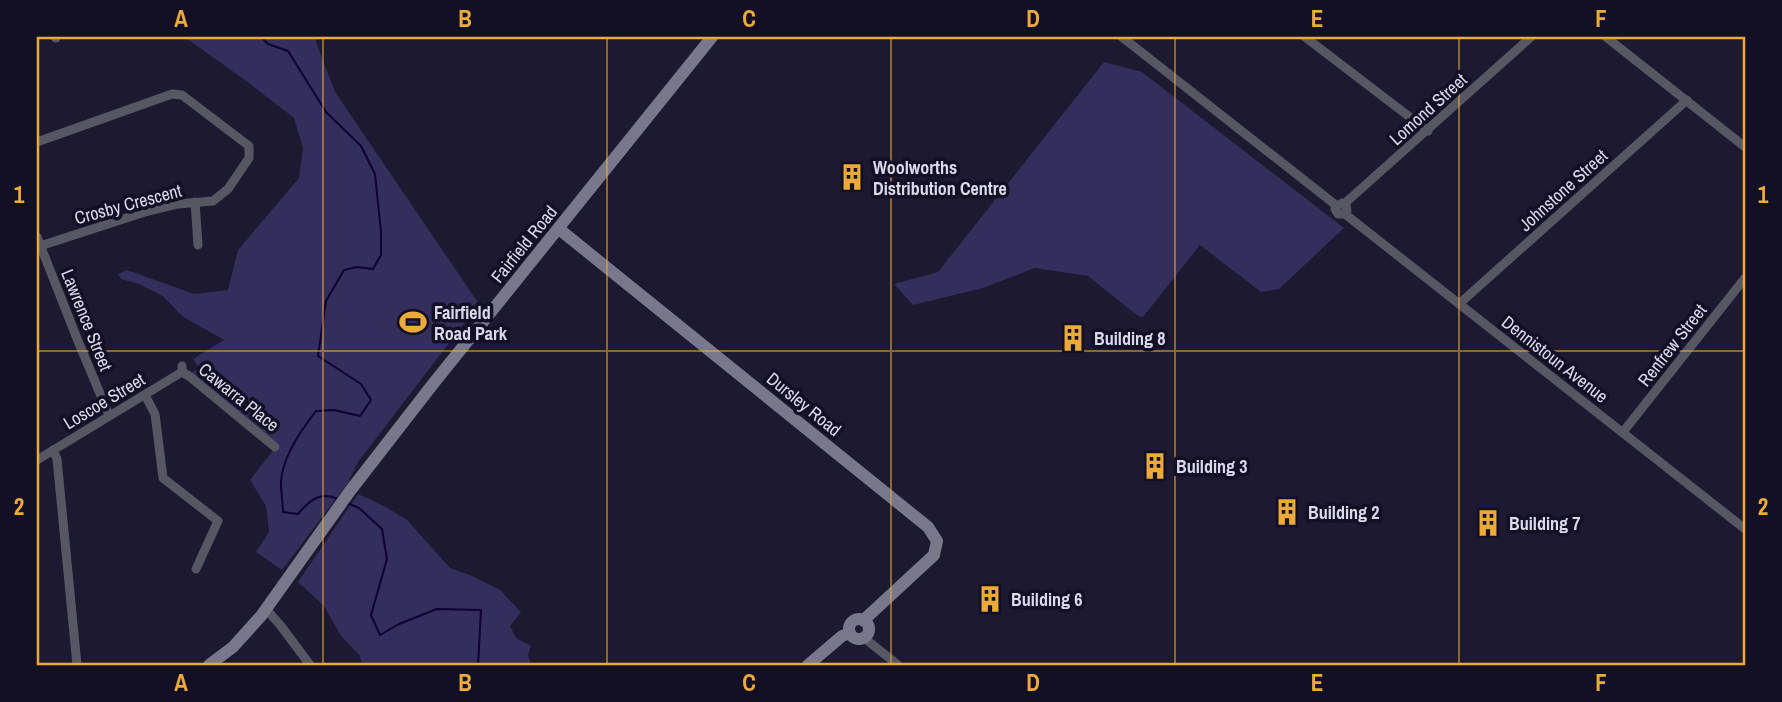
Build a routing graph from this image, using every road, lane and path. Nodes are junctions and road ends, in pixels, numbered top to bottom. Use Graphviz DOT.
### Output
graph roads {
  1 [pos="712,37"];
  2 [pos="1122,37"];
  3 [pos="1305,37"];
  4 [pos="1606,37"];
  5 [pos="1528,38"];
  6 [pos="1687,100"];
  7 [pos="1428,131"];
  8 [pos="37,142"];
  9 [pos="1745,147"];
  10 [pos="194,202"];
  11 [pos="1342,208"];
  12 [pos="559,229"];
  13 [pos="38,241"];
  14 [pos="198,245"];
  15 [pos="1745,278"];
  16 [pos="1460,304"];
  17 [pos="182,369"];
  18 [pos="145,395"];
  19 [pos="109,415"];
  20 [pos="1623,432"];
  21 [pos="275,447"];
  22 [pos="53,450"];
  23 [pos="37,460"];
  24 [pos="1744,524"];
  25 [pos="196,569"];
  26 [pos="266,609"];
  27 [pos="864,621"];
  28 [pos="850,633"];
  29 [pos="865,637"];
  30 [pos="213,664"];
  31 [pos="77,665"];
  32 [pos="310,665"];
  33 [pos="808,665"];
  34 [pos="898,665"];
  1 -- 12 [label="main road, Fairfield Road"];
  2 -- 11 [label="street, Dennistoun Avenue"];
  3 -- 7 [label="street"];
  4 -- 6 [label="street"];
  5 -- 7 [label="street, Lomond Street"];
  6 -- 9 [label="street"];
  6 -- 16 [label="street, Johnstone Street"];
  7 -- 11 [label="street, Lomond Street"];
  8 -- 10 [label="street, Crosby Crescent"];
  10 -- 13 [label="street, Crosby Crescent"];
  10 -- 14 [label="street"];
  11 -- 16 [label="street, Dennistoun Avenue"];
  12 -- 26 [label="main road, Fairfield Road"];
  12 -- 27 [label="main road, Dursley Road"];
  13 -- 19 [label="street, Lawrence Street"];
  15 -- 20 [label="street, Renfrew Street"];
  16 -- 20 [label="street, Dennistoun Avenue"];
  17 -- 18 [label="street, Loscoe Street"];
  17 -- 21 [label="street, Cawarra Place"];
  18 -- 19 [label="street, Loscoe Street"];
  18 -- 25 [label="street"];
  19 -- 22 [label="street, Loscoe Street"];
  20 -- 24 [label="street, Dennistoun Avenue"];
  22 -- 23 [label="street, Loscoe Street"];
  22 -- 31 [label="street"];
  26 -- 30 [label="main road, Fairfield Road"];
  26 -- 32 [label="street"];
  27 -- 28 [label="main road"];
  27 -- 29 [label="main road"];
  28 -- 29 [label="main road"];
  28 -- 33 [label="main road"];
  29 -- 34 [label="street"];
}
